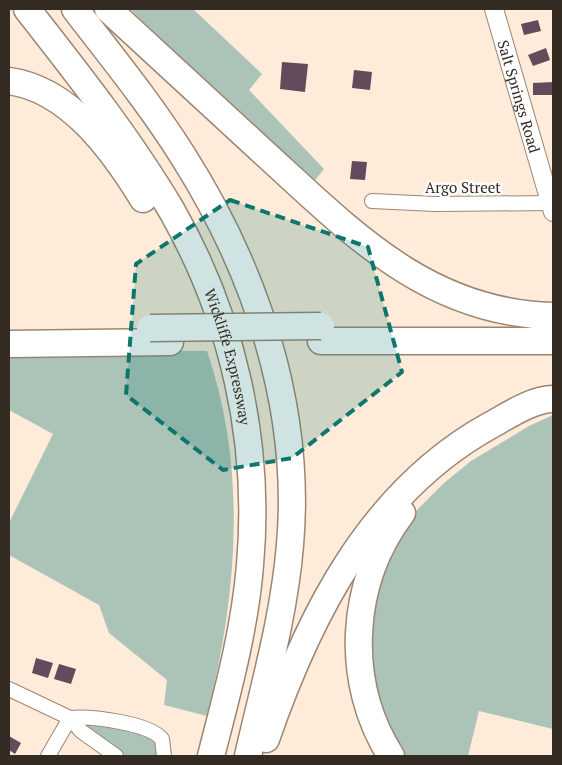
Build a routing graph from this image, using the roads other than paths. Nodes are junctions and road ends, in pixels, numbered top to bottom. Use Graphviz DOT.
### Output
graph roads {
  1 [pos="27,9"];
  2 [pos="75,9"];
  3 [pos="108,9"];
  4 [pos="494,9"];
  5 [pos="9,80"];
  6 [pos="372,201"];
  7 [pos="552,206"];
  8 [pos="9,328"];
  9 [pos="547,328"];
  10 [pos="160,335"];
  11 [pos="9,344"];
  12 [pos="553,399"];
  13 [pos="553,404"];
  14 [pos="234,660"];
  15 [pos="9,689"];
  16 [pos="70,718"];
  17 [pos="48,756"];
  18 [pos="116,756"];
  19 [pos="164,756"];
  20 [pos="211,756"];
  21 [pos="248,756"];
  22 [pos="260,756"];
  23 [pos="391,756"];
  1 -- 14 [label="highway, Wickliffe Expressway"];
  2 -- 21 [label="highway"];
  3 -- 9 [label="highway"];
  4 -- 7 [label="street, Salt Springs Road"];
  5 -- 14 [label="highway"];
  6 -- 7 [label="street, Argo Street"];
  8 -- 10 [label="highway"];
  9 -- 10 [label="highway"];
  10 -- 11 [label="highway"];
  12 -- 22 [label="highway"];
  13 -- 23 [label="highway"];
  14 -- 20 [label="highway, Wickliffe Expressway"];
  15 -- 16 [label="street"];
  16 -- 17 [label="street"];
  16 -- 18 [label="street"];
  16 -- 19 [label="street"];
}
